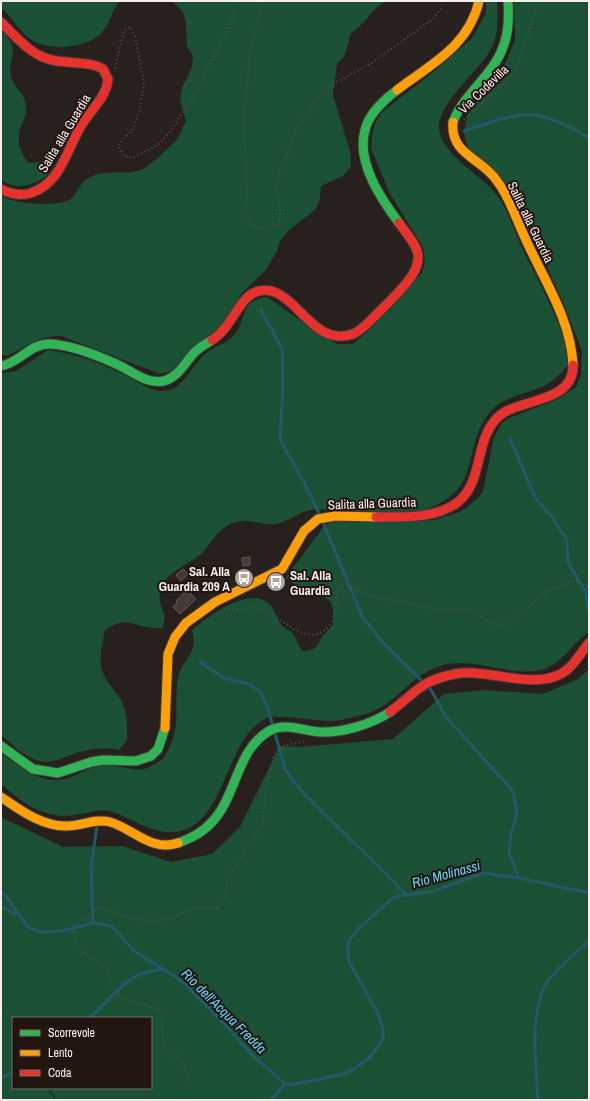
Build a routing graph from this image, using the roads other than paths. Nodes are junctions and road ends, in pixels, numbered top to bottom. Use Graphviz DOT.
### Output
graph roads {
  1 [pos="479,1"];
  2 [pos="508,1"];
  3 [pos="1,22"];
  4 [pos="1,189"];
  5 [pos="1,366"];
  6 [pos="589,643"];
  7 [pos="1,746"];
  8 [pos="1,797"];
  1 -- 5 [label="main road"];
  2 -- 7 [label="main road, Salita alla Guardia"];
  3 -- 4 [label="main road, Salita alla Guardia"];
  6 -- 8 [label="main road"];
}
